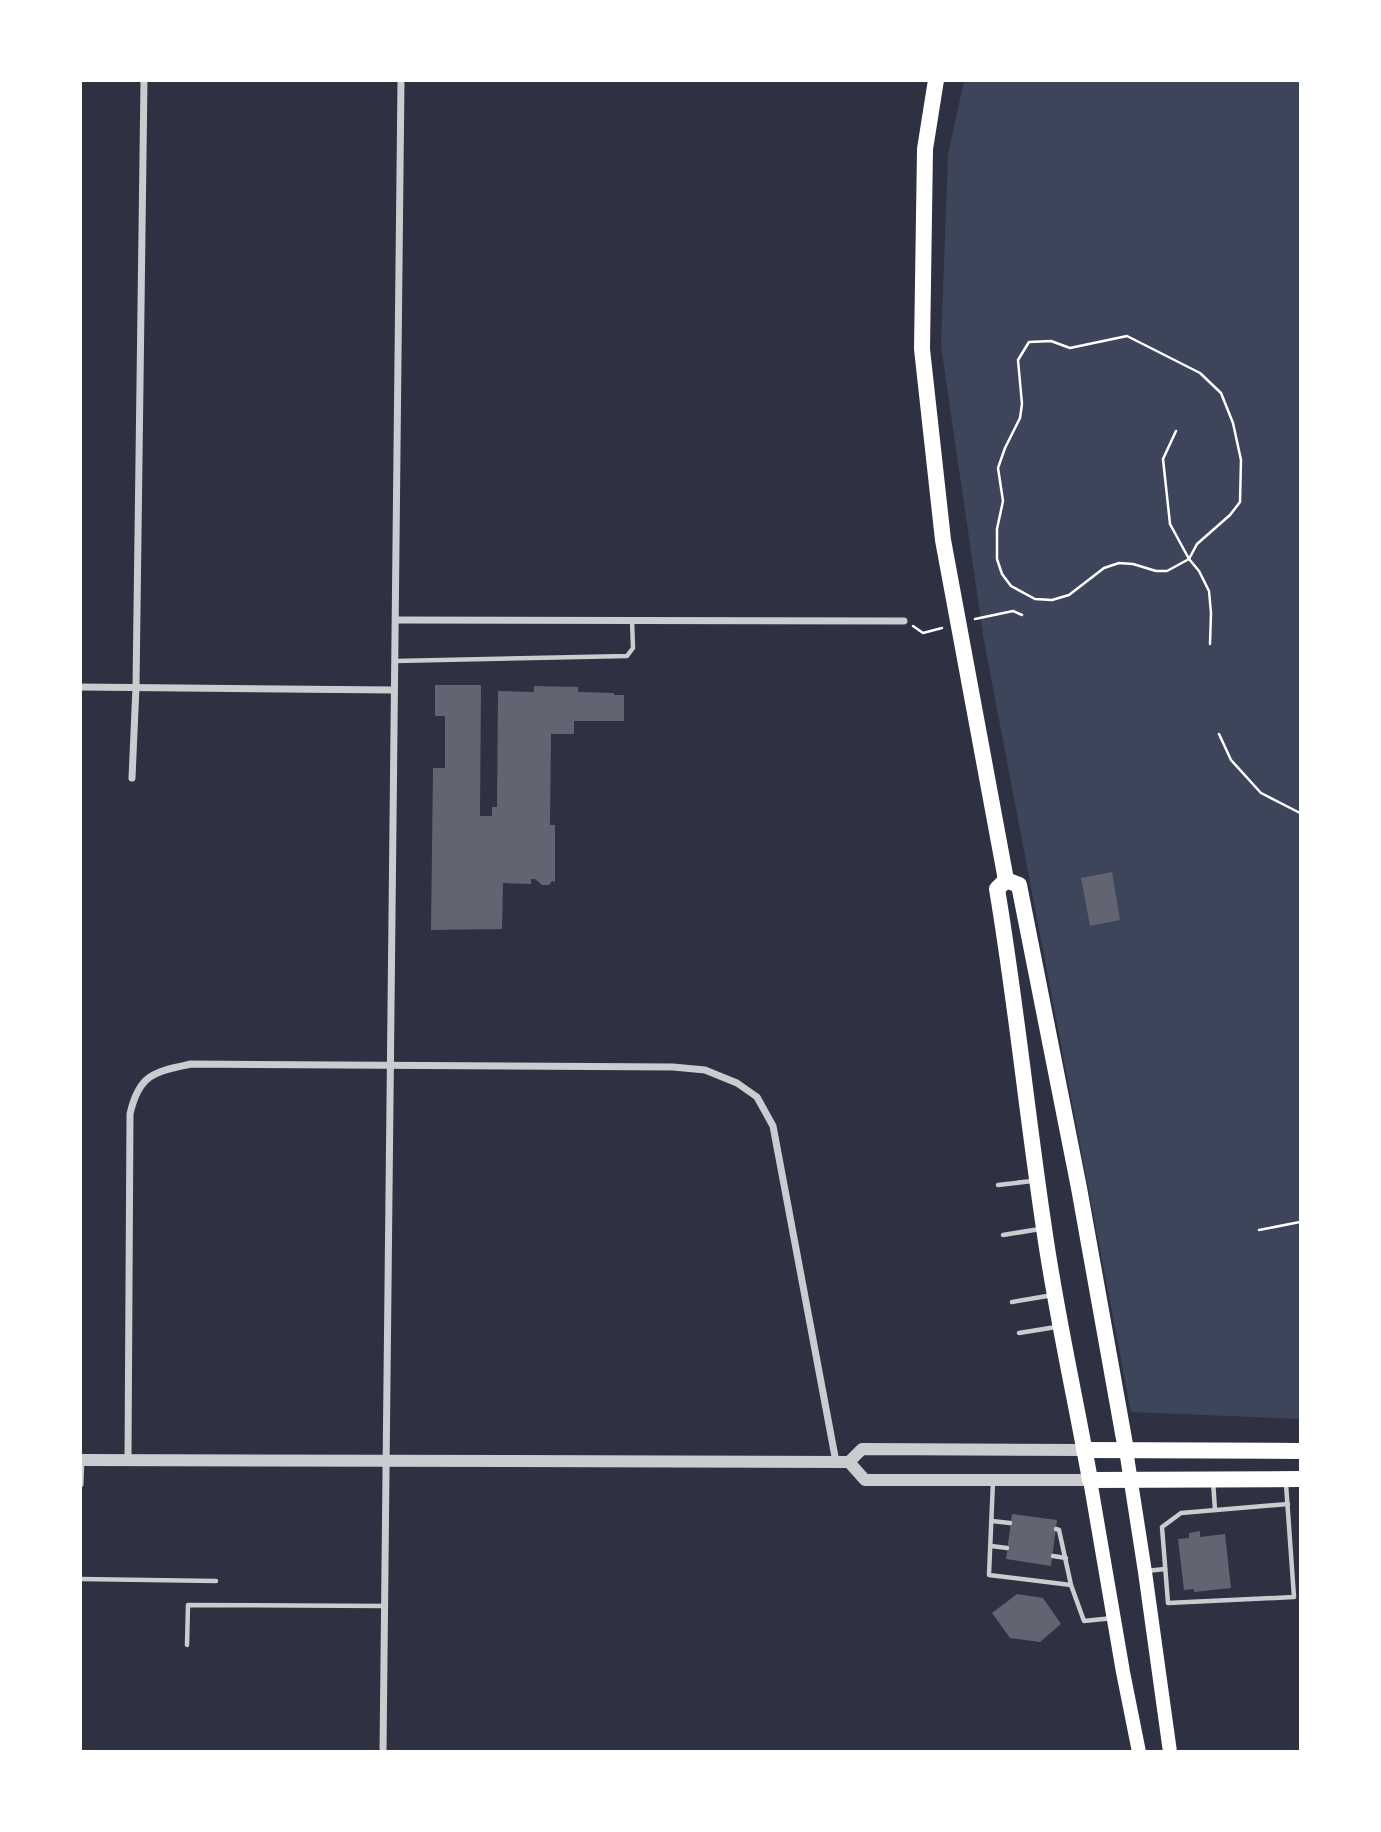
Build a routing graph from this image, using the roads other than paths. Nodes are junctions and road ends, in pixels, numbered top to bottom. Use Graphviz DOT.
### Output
graph roads {
  1 [pos="144,80"];
  2 [pos="401,80"];
  3 [pos="936,80"];
  4 [pos="396,620"];
  5 [pos="632,620"];
  6 [pos="904,621"];
  7 [pos="395,660"];
  8 [pos="80,687"];
  9 [pos="136,687"];
  10 [pos="394,690"];
  11 [pos="132,778"];
  12 [pos="1006,880"];
  13 [pos="389,1066"];
  14 [pos="1037,1180"];
  15 [pos="998,1185"];
  16 [pos="1044,1229"];
  17 [pos="1003,1235"];
  18 [pos="1056,1294"];
  19 [pos="1012,1302"];
  20 [pos="1061,1326"];
  21 [pos="1019,1333"];
  22 [pos="1084,1450"];
  23 [pos="1126,1450"];
  24 [pos="1300,1451"];
  25 [pos="81,1460"];
  26 [pos="128,1460"];
  27 [pos="386,1461"];
  28 [pos="842,1462"];
  29 [pos="1293,1479"];
  30 [pos="993,1480"];
  31 [pos="1090,1480"];
  32 [pos="1131,1480"];
  33 [pos="1213,1480"];
  34 [pos="80,1484"];
  35 [pos="1288,1504"];
  36 [pos="1215,1510"];
  37 [pos="992,1521"];
  38 [pos="1010,1523"];
  39 [pos="1056,1529"];
  40 [pos="991,1546"];
  41 [pos="1007,1548"];
  42 [pos="1053,1556"];
  43 [pos="1066,1558"];
  44 [pos="1165,1569"];
  45 [pos="1145,1572"];
  46 [pos="80,1580"];
  47 [pos="216,1581"];
  48 [pos="1071,1585"];
  49 [pos="385,1606"];
  50 [pos="1114,1618"];
  51 [pos="187,1645"];
  52 [pos="383,1752"];
  53 [pos="1139,1752"];
  54 [pos="1170,1752"];
  1 -- 9 [label="street"];
  2 -- 4 [label="street"];
  3 -- 12 [label="main road"];
  4 -- 5 [label="street"];
  4 -- 7 [label="street"];
  5 -- 6 [label="street"];
  5 -- 7 [label="lane"];
  7 -- 10 [label="street"];
  8 -- 9 [label="street"];
  9 -- 10 [label="street"];
  9 -- 11 [label="street"];
  10 -- 13 [label="street"];
  12 -- 14 [label="main road"];
  12 -- 23 [label="main road"];
  13 -- 26 [label="street"];
  13 -- 27 [label="street"];
  13 -- 28 [label="street"];
  14 -- 15 [label="lane"];
  14 -- 16 [label="main road"];
  16 -- 17 [label="lane"];
  16 -- 18 [label="main road"];
  18 -- 19 [label="lane"];
  18 -- 20 [label="main road"];
  20 -- 21 [label="lane"];
  20 -- 22 [label="main road"];
  22 -- 23 [label="main road"];
  22 -- 28 [label="street"];
  22 -- 31 [label="main road"];
  23 -- 24 [label="main road"];
  23 -- 32 [label="main road"];
  25 -- 26 [label="street"];
  25 -- 34 [label="street"];
  26 -- 27 [label="street"];
  27 -- 28 [label="street"];
  27 -- 49 [label="street"];
  28 -- 30 [label="street"];
  29 -- 33 [label="main road"];
  29 -- 35 [label="lane"];
  30 -- 31 [label="street"];
  30 -- 37 [label="lane"];
  31 -- 32 [label="main road"];
  31 -- 50 [label="main road"];
  32 -- 33 [label="main road"];
  32 -- 45 [label="main road"];
  33 -- 36 [label="lane"];
  35 -- 36 [label="lane"];
  35 -- 44 [label="lane"];
  36 -- 44 [label="lane"];
  37 -- 38 [label="lane"];
  37 -- 40 [label="lane"];
  39 -- 43 [label="lane"];
  40 -- 41 [label="lane"];
  40 -- 48 [label="lane"];
  42 -- 43 [label="lane"];
  43 -- 48 [label="lane"];
  44 -- 45 [label="lane"];
  45 -- 54 [label="main road"];
  46 -- 47 [label="lane"];
  48 -- 50 [label="lane"];
  49 -- 51 [label="lane"];
  49 -- 52 [label="street"];
  50 -- 53 [label="main road"];
}
